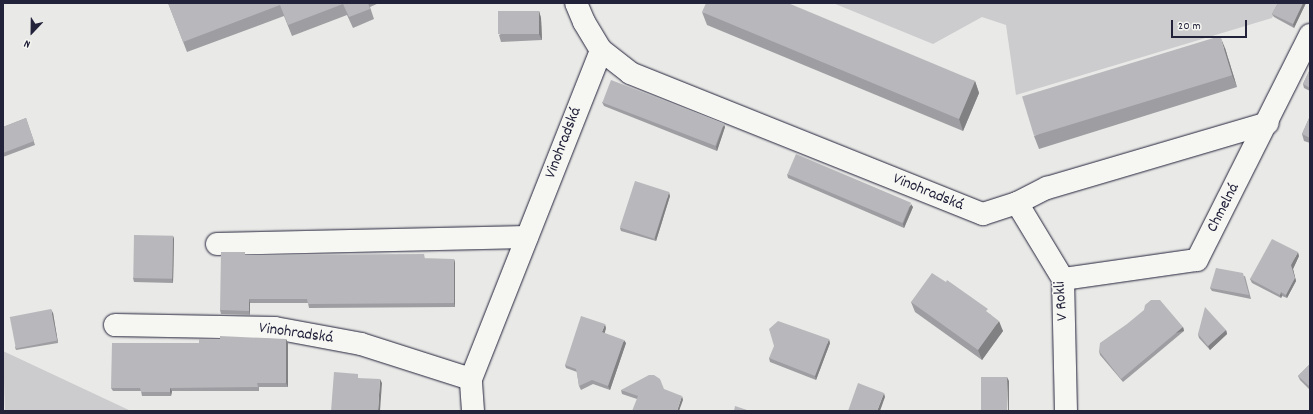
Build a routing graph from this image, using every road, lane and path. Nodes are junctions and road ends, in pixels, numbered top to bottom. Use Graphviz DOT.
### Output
graph roads {
  1 [pos="576,3"];
  2 [pos="1310,35"];
  3 [pos="601,50"];
  4 [pos="1268,123"];
  5 [pos="1017,203"];
  6 [pos="527,237"];
  7 [pos="218,244"];
  8 [pos="1063,279"];
  9 [pos="115,325"];
  10 [pos="471,379"];
  11 [pos="473,411"];
  12 [pos="1066,411"];
  1 -- 3 [label="street, Vinohradská"];
  2 -- 4 [label="street, Chmelná"];
  3 -- 5 [label="street, Vinohradská"];
  3 -- 6 [label="street, Vinohradská"];
  4 -- 5 [label="street, Vinohradská"];
  4 -- 8 [label="street, Chmelná"];
  5 -- 8 [label="street, V Rokli"];
  6 -- 7 [label="street"];
  6 -- 10 [label="street, Vinohradská"];
  8 -- 12 [label="street, V Rokli"];
  9 -- 10 [label="street, Vinohradská"];
  10 -- 11 [label="street, Vinohradská"];
}
